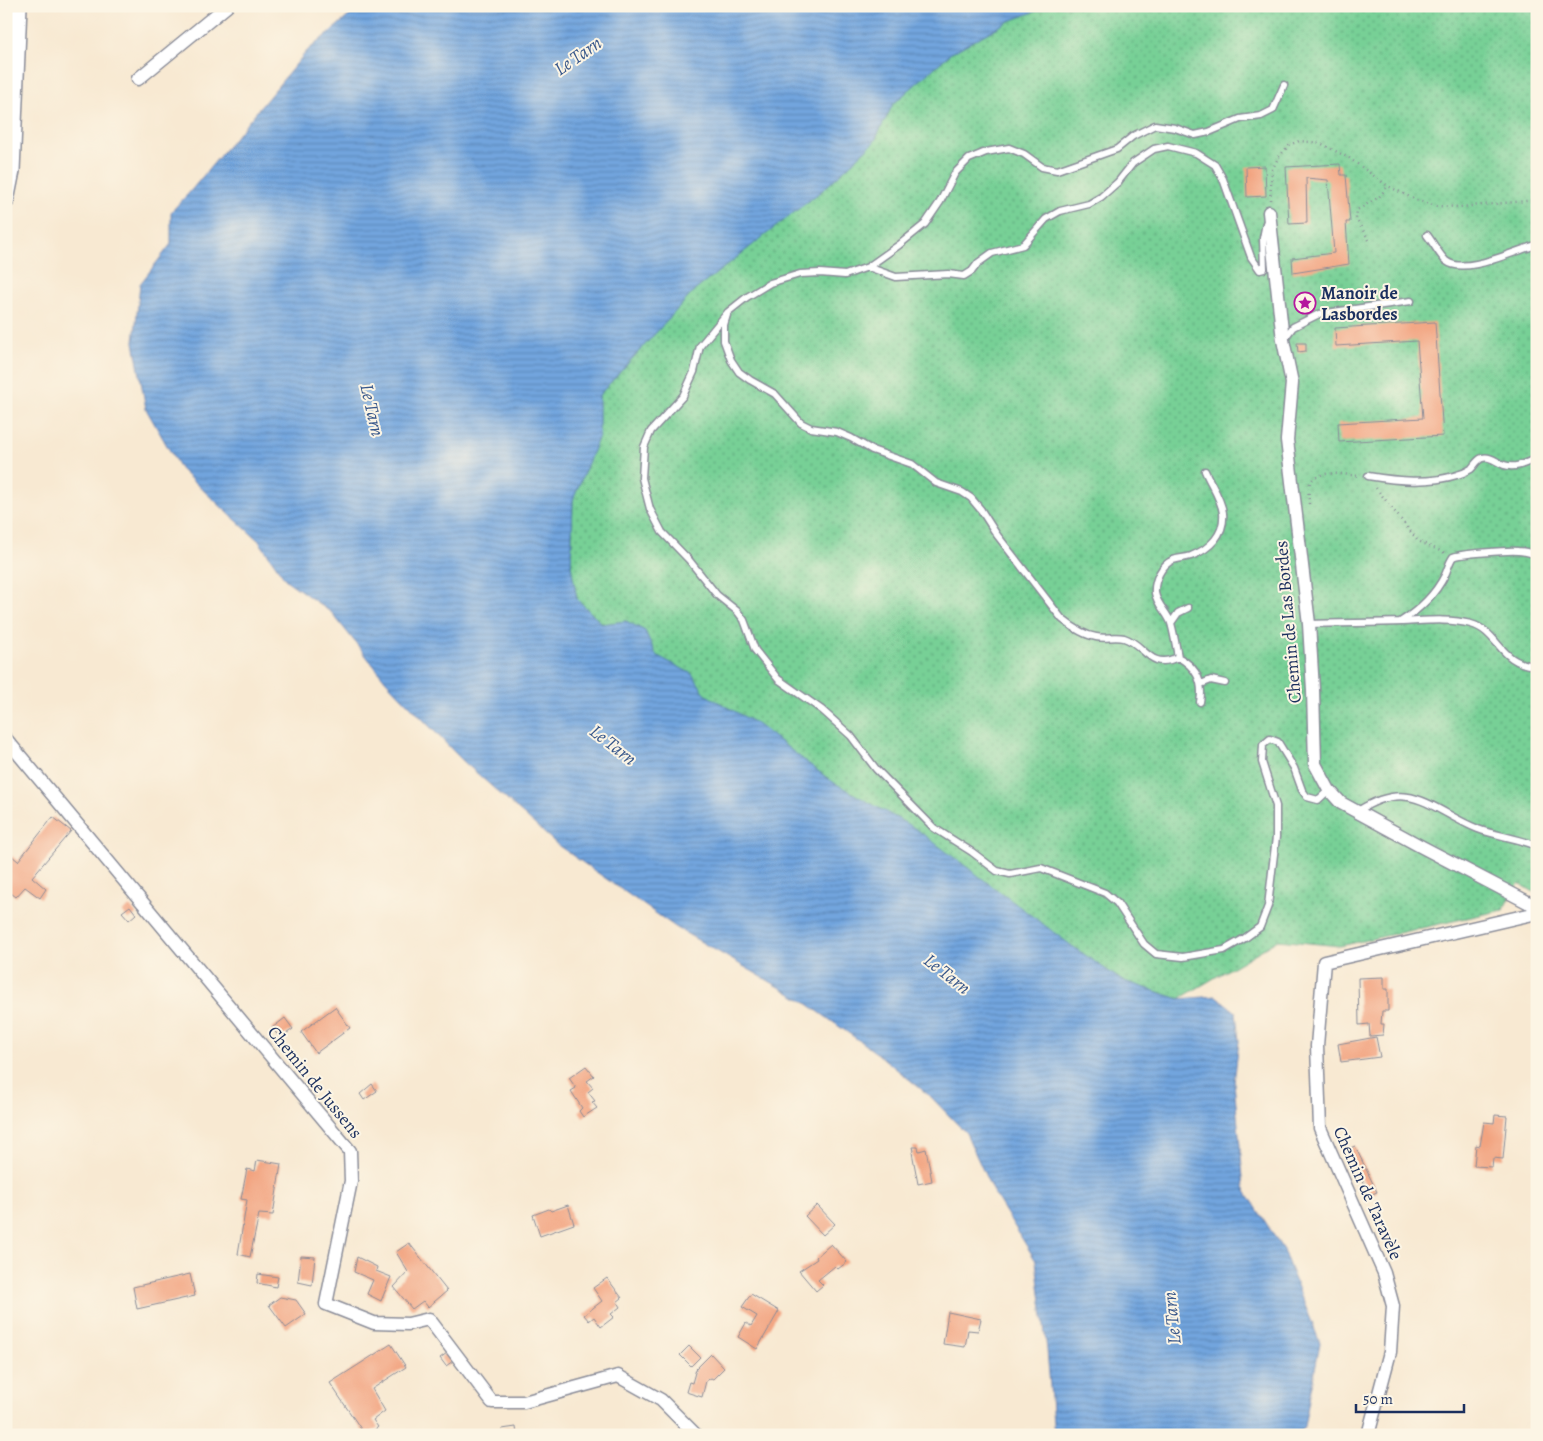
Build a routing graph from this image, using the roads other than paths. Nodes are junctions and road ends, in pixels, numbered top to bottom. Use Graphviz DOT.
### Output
graph roads {
  1 [pos="19,6"];
  2 [pos="226,6"];
  3 [pos="138,79"];
  4 [pos="1284,85"];
  5 [pos="6,201"];
  6 [pos="1269,212"];
  7 [pos="1427,235"];
  8 [pos="1537,245"];
  9 [pos="868,267"];
  10 [pos="1411,301"];
  11 [pos="728,312"];
  12 [pos="1283,340"];
  13 [pos="1537,458"];
  14 [pos="1205,471"];
  15 [pos="1368,476"];
  16 [pos="1537,555"];
  17 [pos="1188,608"];
  18 [pos="1171,622"];
  19 [pos="1399,622"];
  20 [pos="1309,624"];
  21 [pos="1178,657"];
  22 [pos="1537,666"];
  23 [pos="1225,683"];
  24 [pos="1201,684"];
  25 [pos="1200,702"];
  26 [pos="6,739"];
  27 [pos="1329,790"];
  28 [pos="1358,811"];
  29 [pos="1537,846"];
  30 [pos="1537,907"];
  31 [pos="1537,913"];
  32 [pos="696,1435"];
  33 [pos="1368,1435"];
  1 -- 5 [label="street"];
  2 -- 3 [label="street"];
  4 -- 9 [label="lane"];
  6 -- 9 [label="lane"];
  6 -- 12 [label="street, Chemin de Las Bordes"];
  7 -- 8 [label="lane"];
  9 -- 11 [label="lane"];
  10 -- 12 [label="lane"];
  11 -- 21 [label="lane"];
  11 -- 27 [label="lane"];
  12 -- 20 [label="street, Chemin de Las Bordes"];
  13 -- 15 [label="lane"];
  14 -- 18 [label="lane"];
  16 -- 19 [label="lane"];
  17 -- 18 [label="lane"];
  18 -- 21 [label="lane"];
  19 -- 20 [label="lane"];
  19 -- 22 [label="lane"];
  20 -- 27 [label="street, Chemin de Las Bordes"];
  21 -- 24 [label="lane"];
  23 -- 24 [label="lane"];
  24 -- 25 [label="lane"];
  26 -- 32 [label="street, Chemin de Jussens"];
  27 -- 28 [label="street, Chemin de Las Bordes"];
  28 -- 29 [label="lane"];
  28 -- 30 [label="street, Chemin de Las Bordes"];
  31 -- 33 [label="street, Chemin de Taravèle"];
}
